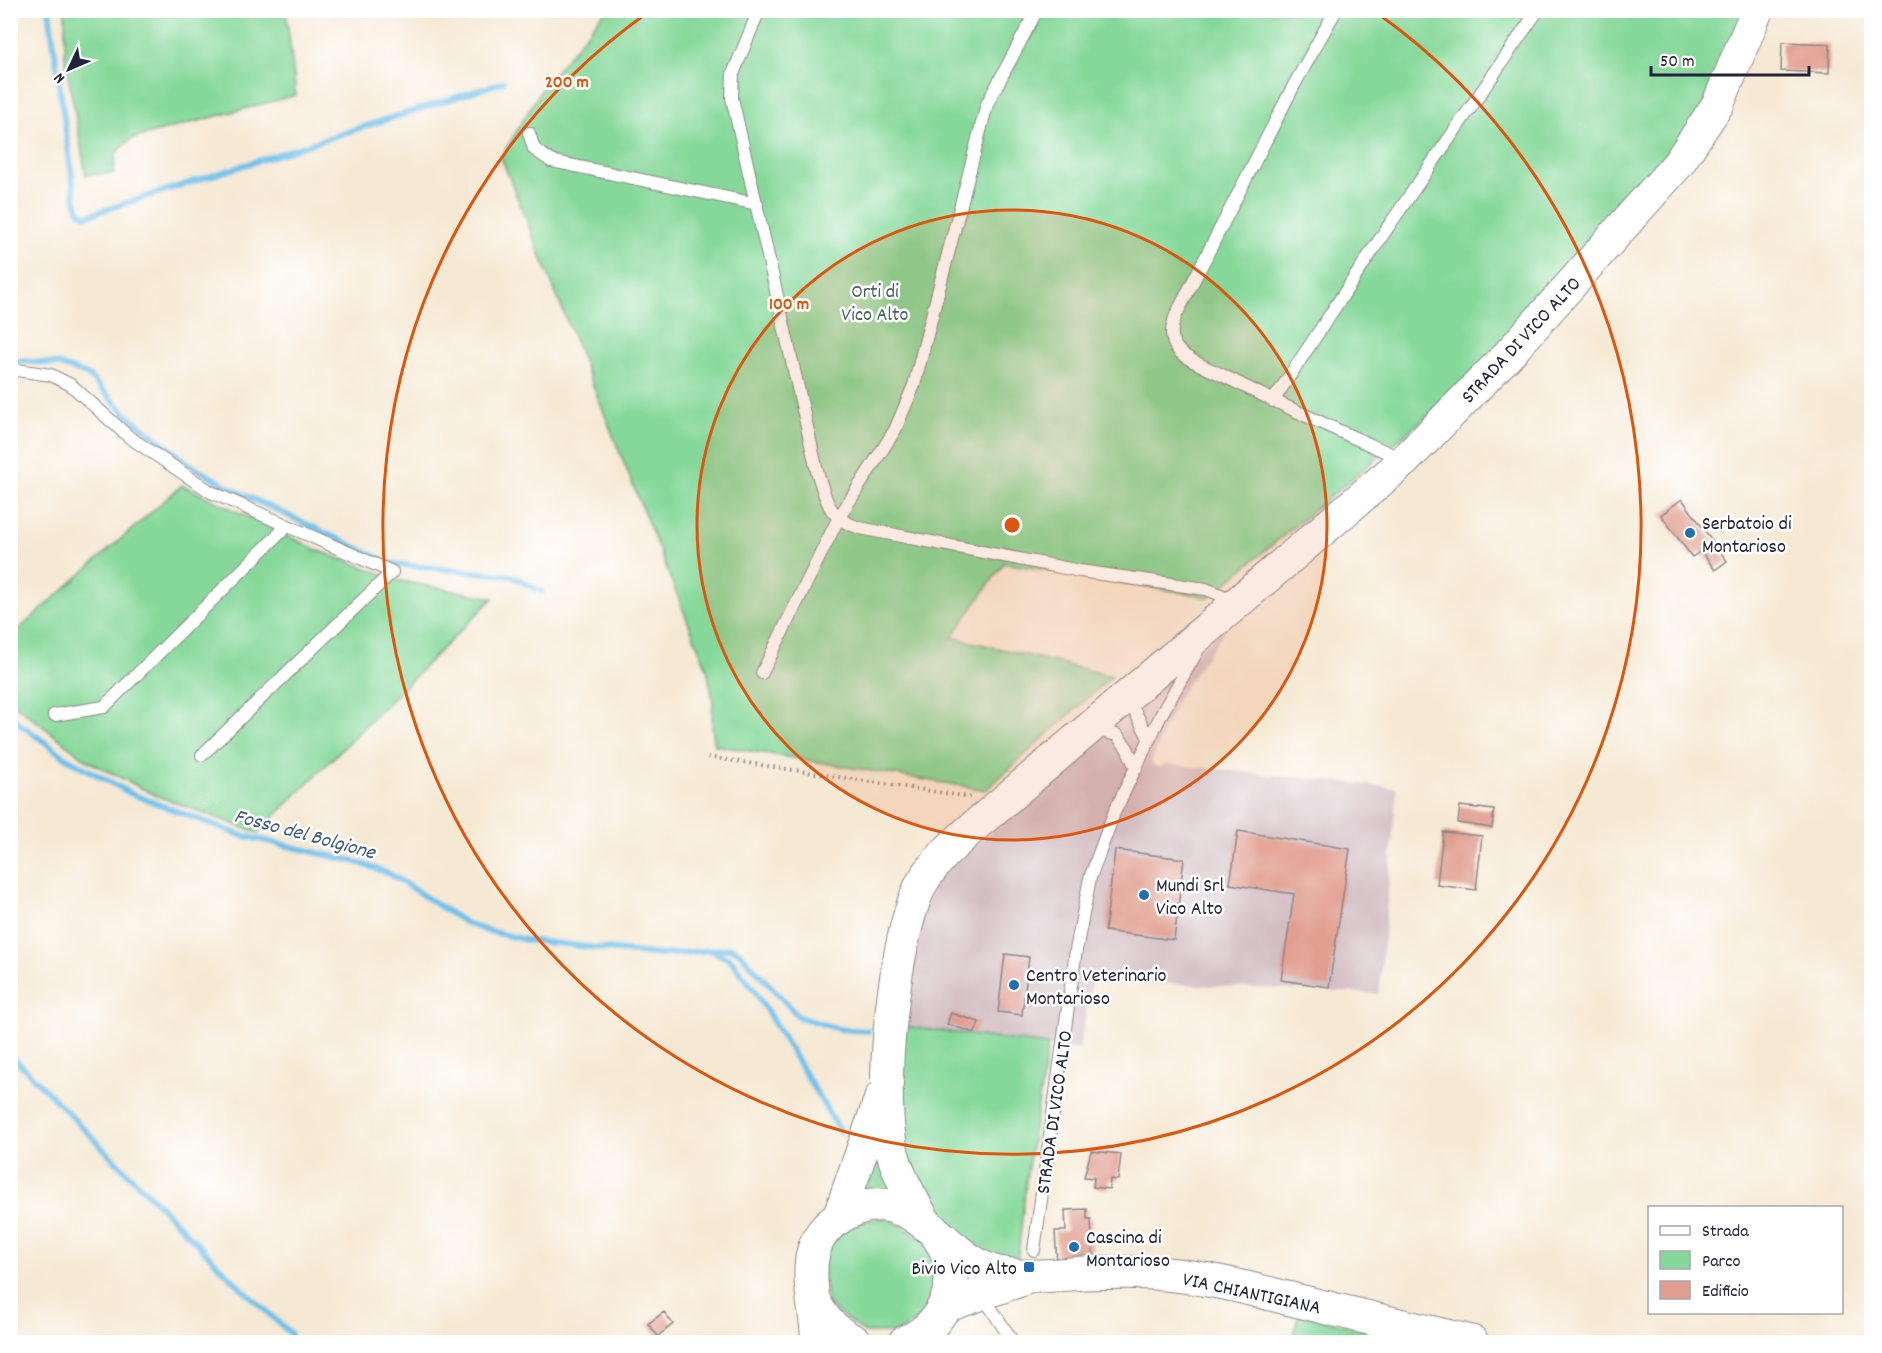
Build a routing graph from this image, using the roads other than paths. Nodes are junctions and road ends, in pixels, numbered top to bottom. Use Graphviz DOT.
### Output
graph roads {
  1 [pos="759,10"];
  2 [pos="1038,10"];
  3 [pos="1336,10"];
  4 [pos="1538,10"];
  5 [pos="1757,10"];
  6 [pos="529,133"];
  7 [pos="757,204"];
  8 [pos="10,369"];
  9 [pos="1273,401"];
  10 [pos="1405,460"];
  11 [pos="838,519"];
  12 [pos="286,527"];
  13 [pos="1228,609"];
  14 [pos="762,673"];
  15 [pos="1126,696"];
  16 [pos="54,715"];
  17 [pos="1088,729"];
  18 [pos="1149,738"];
  19 [pos="202,755"];
  20 [pos="1136,768"];
  21 [pos="886,1082"];
  22 [pos="838,1219"];
  23 [pos="930,1227"];
  24 [pos="1031,1264"];
  25 [pos="980,1293"];
  26 [pos="811,1294"];
  27 [pos="945,1306"];
  28 [pos="818,1342"];
  29 [pos="855,1342"];
  30 [pos="905,1342"];
  31 [pos="1013,1342"];
  32 [pos="1472,1342"];
  1 -- 7 [label="lane"];
  2 -- 11 [label="lane"];
  3 -- 9 [label="lane"];
  4 -- 9 [label="lane"];
  5 -- 10 [label="street, STRADA DI VICO ALTO"];
  6 -- 7 [label="lane"];
  7 -- 11 [label="lane"];
  8 -- 12 [label="lane"];
  9 -- 10 [label="lane"];
  10 -- 13 [label="street, STRADA DI VICO ALTO"];
  11 -- 13 [label="lane"];
  11 -- 14 [label="lane"];
  12 -- 16 [label="lane"];
  12 -- 19 [label="lane"];
  13 -- 15 [label="street, STRADA DI VICO ALTO"];
  13 -- 18 [label="lane, STRADA DI VICO ALTO"];
  15 -- 17 [label="street, STRADA DI VICO ALTO"];
  15 -- 18 [label="lane"];
  17 -- 20 [label="lane"];
  17 -- 21 [label="street, STRADA DI VICO ALTO"];
  18 -- 20 [label="lane, STRADA DI VICO ALTO"];
  20 -- 24 [label="lane, STRADA DI VICO ALTO"];
  21 -- 22 [label="street, STRADA DI VICO ALTO"];
  21 -- 23 [label="street, STRADA DI VICO ALTO"];
  22 -- 23 [label="main road, VIA CHIANTIGIANA"];
  22 -- 26 [label="main road, VIA CHIANTIGIANA"];
  23 -- 24 [label="main road, VIA CHIANTIGIANA"];
  23 -- 27 [label="main road"];
  24 -- 25 [label="main road, VIA CHIANTIGIANA"];
  24 -- 32 [label="main road, VIA CHIANTIGIANA"];
  25 -- 27 [label="main road, VIA CHIANTIGIANA"];
  25 -- 31 [label="lane"];
  26 -- 28 [label="main road, VIA CHIANTIGIANA"];
  26 -- 29 [label="main road, VIA CHIANTIGIANA"];
  27 -- 30 [label="main road"];
}
